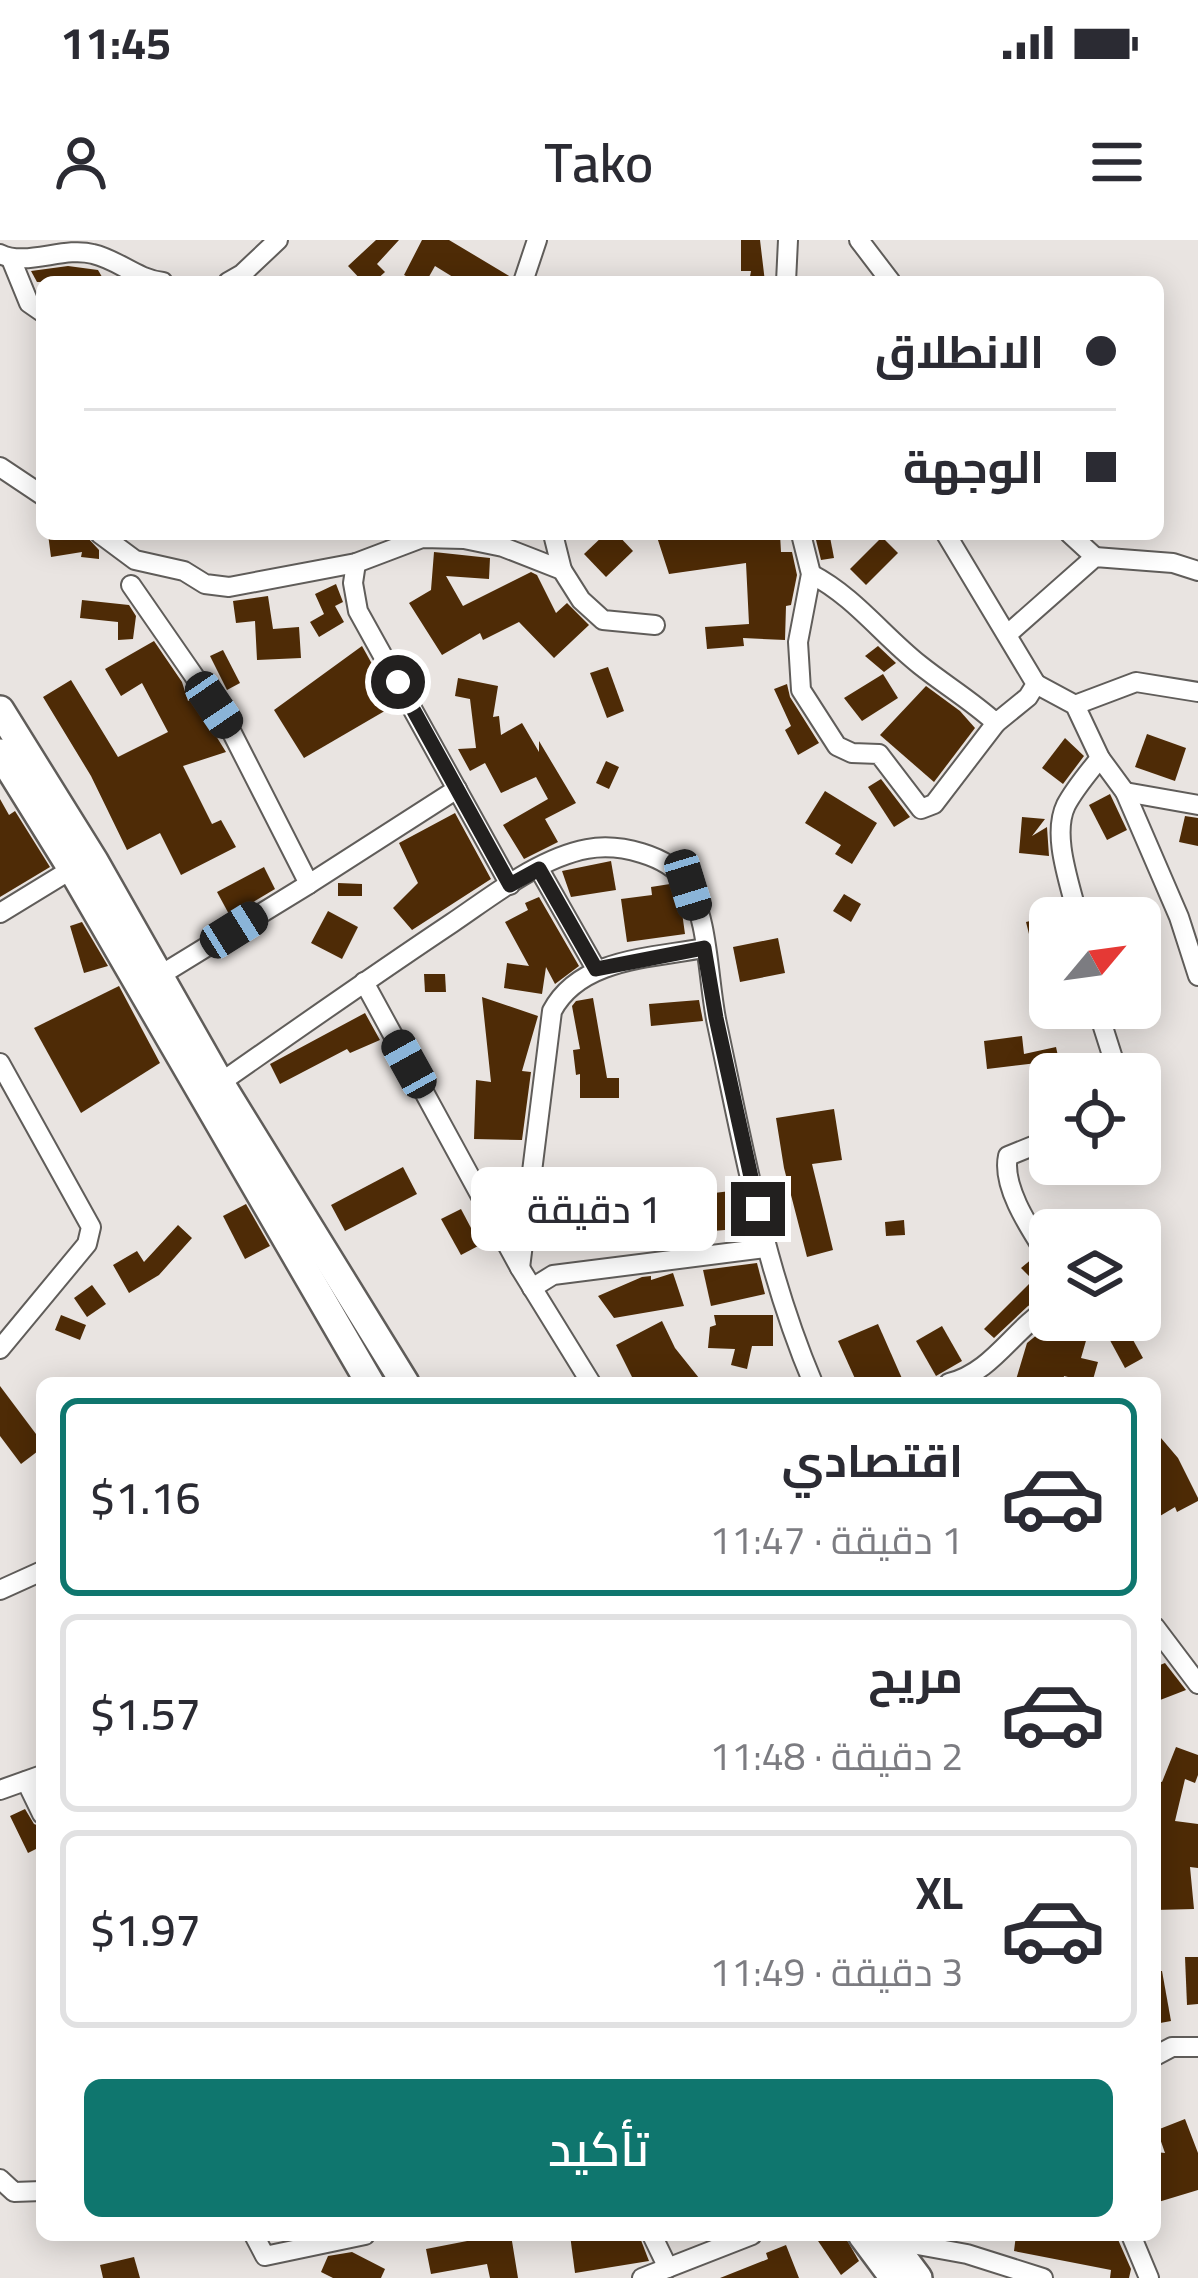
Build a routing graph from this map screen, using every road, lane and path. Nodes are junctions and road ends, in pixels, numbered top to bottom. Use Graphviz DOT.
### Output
graph roads {
  1 [pos="278,240"];
  2 [pos="537,240"];
  3 [pos="788,240"];
  4 [pos="859,240"];
  5 [pos="5,257"];
  6 [pos="138,276"];
  7 [pos="238,276"];
  8 [pos="525,276"];
  9 [pos="786,276"];
  10 [pos="887,276"];
  11 [pos="36,308"];
  12 [pos="0,467"];
  13 [pos="36,491"];
  14 [pos="108,540"];
  15 [pos="417,540"];
  16 [pos="469,540"];
  17 [pos="554,540"];
  18 [pos="802,540"];
  19 [pos="950,540"];
  20 [pos="1077,540"];
  21 [pos="1095,556"];
  22 [pos="356,563"];
  23 [pos="562,570"];
  24 [pos="1198,571"];
  25 [pos="811,574"];
  26 [pos="131,585"];
  27 [pos="655,625"];
  28 [pos="1009,633"];
  29 [pos="1036,684"];
  30 [pos="1198,692"];
  31 [pos="1075,705"];
  32 [pos="0,710"];
  33 [pos="996,723"];
  34 [pos="0,753"];
  35 [pos="1100,758"];
  36 [pos="457,789"];
  37 [pos="1125,792"];
  38 [pos="1198,805"];
  39 [pos="72,869"];
  40 [pos="539,869"];
  41 [pos="309,884"];
  42 [pos="510,885"];
  43 [pos="1074,897"];
  44 [pos="0,913"];
  45 [pos="1189,924"];
  46 [pos="704,948"];
  47 [pos="596,969"];
  48 [pos="159,976"];
  49 [pos="1198,976"];
  50 [pos="364,982"];
  51 [pos="0,1064"];
  52 [pos="220,1083"];
  53 [pos="1029,1148"];
  54 [pos="1029,1223"];
  55 [pos="766,1249"];
  56 [pos="520,1268"];
  57 [pos="532,1288"];
  58 [pos="1029,1326"];
  59 [pos="0,1348"];
  60 [pos="389,1355"];
  61 [pos="359,1377"];
  62 [pos="362,1377"];
  63 [pos="402,1377"];
  64 [pos="587,1377"];
  65 [pos="810,1377"];
  66 [pos="960,1377"];
  67 [pos="36,1574"];
  68 [pos="0,1590"];
  69 [pos="1161,1635"];
  70 [pos="1198,1684"];
  71 [pos="34,1778"];
  72 [pos="0,1790"];
  73 [pos="1198,2047"];
  74 [pos="1161,2053"];
  75 [pos="0,2179"];
  76 [pos="36,2192"];
  77 [pos="257,2241"];
  78 [pos="336,2241"];
  79 [pos="655,2241"];
  80 [pos="737,2241"];
  81 [pos="866,2241"];
  82 [pos="890,2241"];
  83 [pos="904,2241"];
  84 [pos="1134,2241"];
  85 [pos="668,2268"];
  86 [pos="643,2278"];
  87 [pos="894,2278"];
  88 [pos="917,2278"];
  89 [pos="1043,2278"];
  90 [pos="1149,2278"];
  1 -- 7 [label="street"];
  2 -- 8 [label="street"];
  3 -- 9 [label="street"];
  4 -- 10 [label="street"];
  5 -- 6 [label="street"];
  5 -- 11 [label="street"];
  12 -- 13 [label="street"];
  14 -- 22 [label="street"];
  15 -- 22 [label="street"];
  16 -- 23 [label="street"];
  17 -- 23 [label="street"];
  18 -- 25 [label="street"];
  19 -- 28 [label="street"];
  20 -- 21 [label="street"];
  21 -- 24 [label="street"];
  21 -- 28 [label="street"];
  22 -- 36 [label="street"];
  23 -- 27 [label="street"];
  25 -- 33 [label="street"];
  25 -- 33 [label="street"];
  26 -- 41 [label="street"];
  28 -- 29 [label="street"];
  29 -- 31 [label="street"];
  29 -- 33 [label="street"];
  30 -- 31 [label="street"];
  31 -- 35 [label="street"];
  32 -- 48 [label="street"];
  34 -- 39 [label="street"];
  35 -- 37 [label="street"];
  35 -- 43 [label="street"];
  36 -- 41 [label="street"];
  36 -- 42 [label="street"];
  37 -- 38 [label="street"];
  37 -- 45 [label="street"];
  39 -- 44 [label="street"];
  39 -- 61 [label="street"];
  40 -- 42 [label="street"];
  40 -- 46 [label="street"];
  40 -- 47 [label="street"];
  41 -- 48 [label="street"];
  42 -- 50 [label="street"];
  45 -- 49 [label="street"];
  46 -- 47 [label="street"];
  46 -- 55 [label="street"];
  47 -- 56 [label="street"];
  48 -- 52 [label="street"];
  50 -- 52 [label="street"];
  50 -- 56 [label="street"];
  51 -- 59 [label="street"];
  52 -- 60 [label="street"];
  53 -- 54 [label="street"];
  55 -- 57 [label="street"];
  55 -- 65 [label="street"];
  56 -- 57 [label="street"];
  57 -- 64 [label="street"];
  58 -- 66 [label="street"];
  60 -- 62 [label="street"];
  60 -- 63 [label="street"];
  67 -- 68 [label="street"];
  69 -- 70 [label="street"];
  71 -- 72 [label="street"];
  73 -- 74 [label="street"];
  75 -- 76 [label="street"];
  77 -- 78 [label="street"];
  79 -- 85 [label="street"];
  80 -- 85 [label="street"];
  81 -- 87 [label="street"];
  82 -- 88 [label="street"];
  83 -- 89 [label="street"];
  84 -- 90 [label="street"];
  85 -- 86 [label="street"];
}
